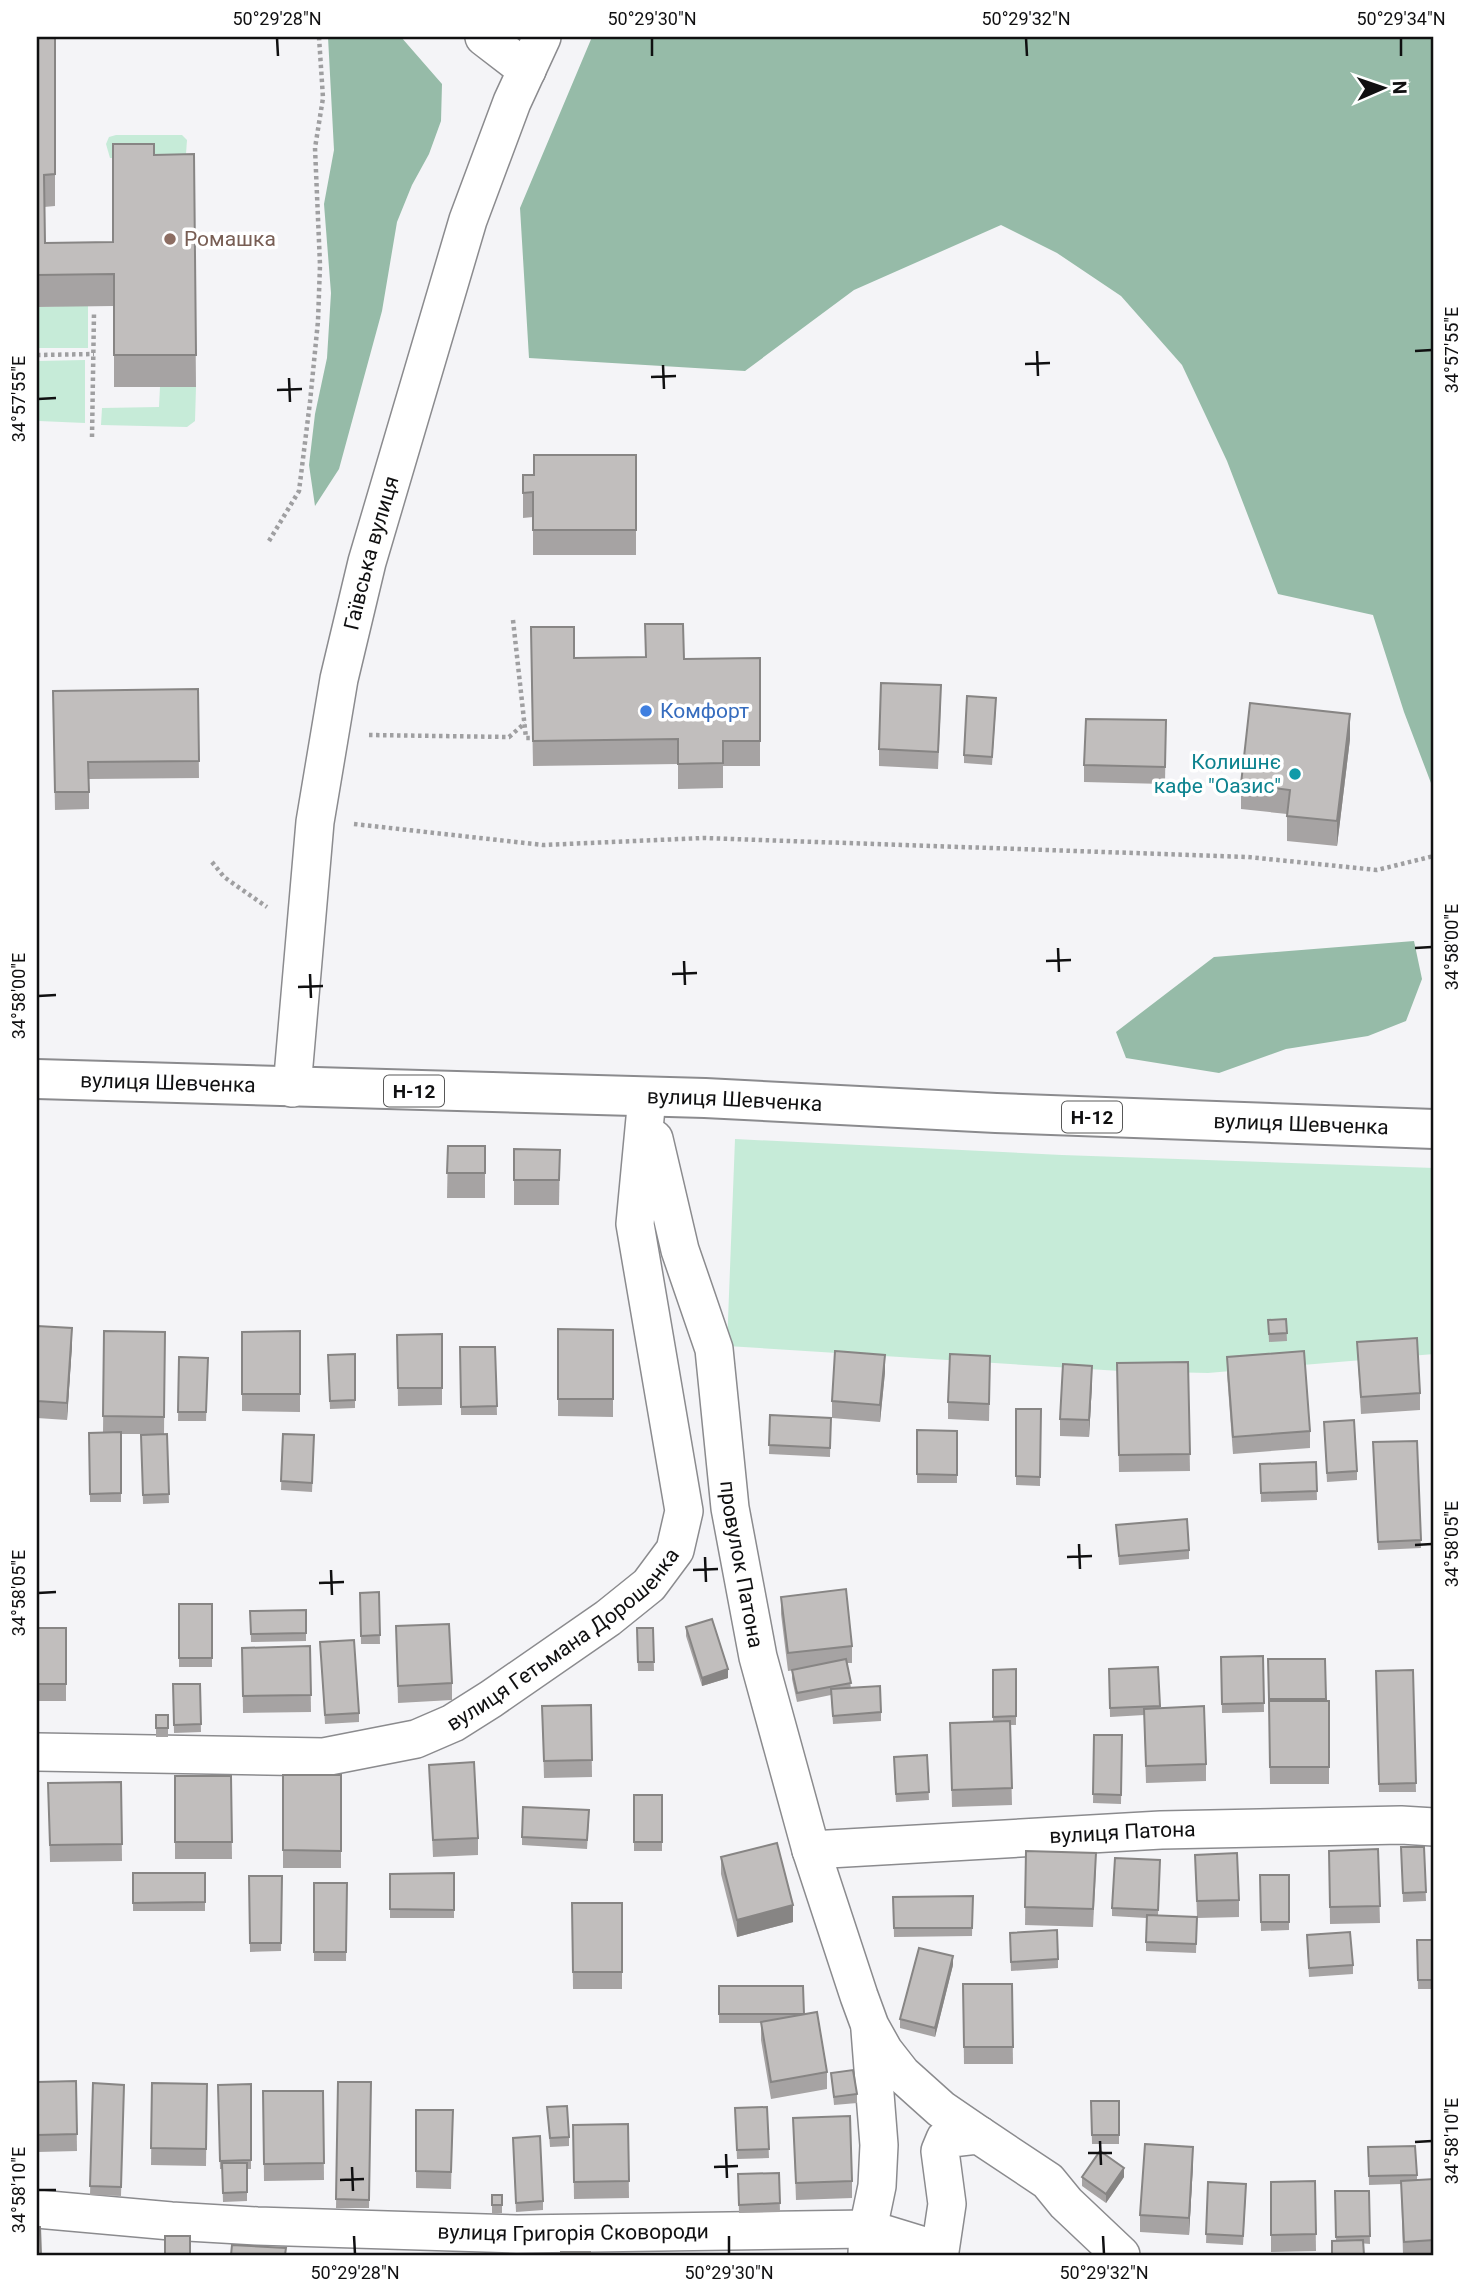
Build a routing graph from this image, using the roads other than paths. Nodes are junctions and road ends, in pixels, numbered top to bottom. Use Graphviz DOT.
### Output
graph roads {
  1 [pos="484,37"];
  2 [pos="514,37"];
  3 [pos="542,37"];
  4 [pos="527,70"];
  5 [pos="37,1079"];
  6 [pos="292,1088"];
  7 [pos="647,1097"];
  8 [pos="1434,1129"];
  9 [pos="37,1752"];
  10 [pos="1434,1827"];
  11 [pos="811,1850"];
  12 [pos="870,2026"];
  13 [pos="979,2135"];
  14 [pos="37,2209"];
  15 [pos="868,2242"];
  16 [pos="939,2253"];
  17 [pos="1121,2255"];
  1 -- 4 [label="street"];
  2 -- 4 [label="street"];
  3 -- 4 [label="street, Гаївська вулиця"];
  4 -- 6 [label="street, Гаївська вулиця"];
  5 -- 6 [label="main road, вулиця Шевченка / Н-12"];
  6 -- 7 [label="main road, вулиця Шевченка / Н-12"];
  7 -- 8 [label="main road, вулиця Шевченка / Н-12"];
  7 -- 9 [label="street, вулиця Гетьмана Дорошенка"];
  7 -- 11 [label="street, провулок Патона"];
  10 -- 11 [label="street, вулиця Патона"];
  11 -- 12 [label="street, провулок Патона"];
  12 -- 13 [label="street, провулок Патона"];
  12 -- 15 [label="street, провулок Патона"];
  13 -- 16 [label="street, вулиця Григорія Сковороди"];
  13 -- 17 [label="street"];
  14 -- 15 [label="street, вулиця Григорія Сковороди"];
  15 -- 16 [label="street, вулиця Григорія Сковороди"];
}
